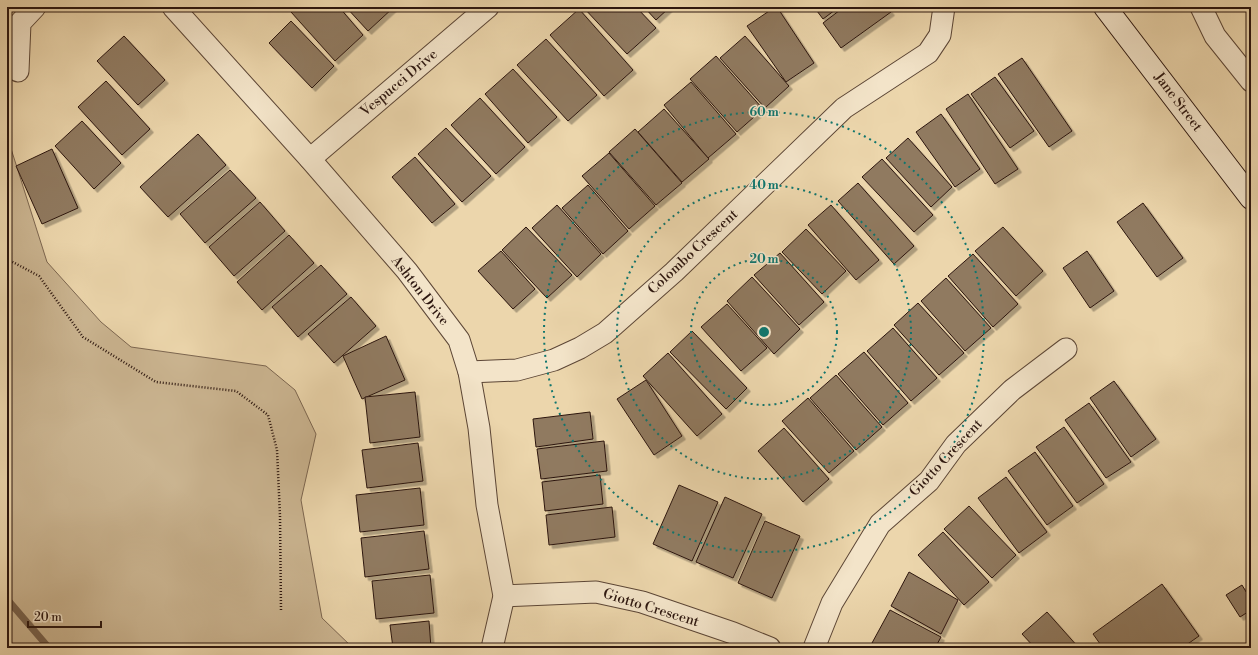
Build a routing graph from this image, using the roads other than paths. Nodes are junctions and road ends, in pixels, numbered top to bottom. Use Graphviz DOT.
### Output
graph roads {
  1 [pos="35,7"];
  2 [pos="173,7"];
  3 [pos="488,7"];
  4 [pos="944,7"];
  5 [pos="1105,7"];
  6 [pos="1200,7"];
  7 [pos="18,71"];
  8 [pos="1251,81"];
  9 [pos="310,159"];
  10 [pos="1251,198"];
  11 [pos="1066,349"];
  12 [pos="469,372"];
  13 [pos="504,596"];
  14 [pos="492,648"];
  15 [pos="770,648"];
  16 [pos="814,648"];
  1 -- 7 [label="street"];
  2 -- 9 [label="street, Ashton Drive"];
  3 -- 9 [label="street, Vespucci Drive"];
  4 -- 12 [label="street, Colombo Crescent"];
  5 -- 10 [label="main road, Jane Street"];
  6 -- 8 [label="street"];
  9 -- 12 [label="street, Ashton Drive"];
  11 -- 16 [label="street, Giotto Crescent"];
  12 -- 13 [label="street, Ashton Drive"];
  13 -- 14 [label="street, Ashton Drive"];
  13 -- 15 [label="street, Giotto Crescent"];
}
